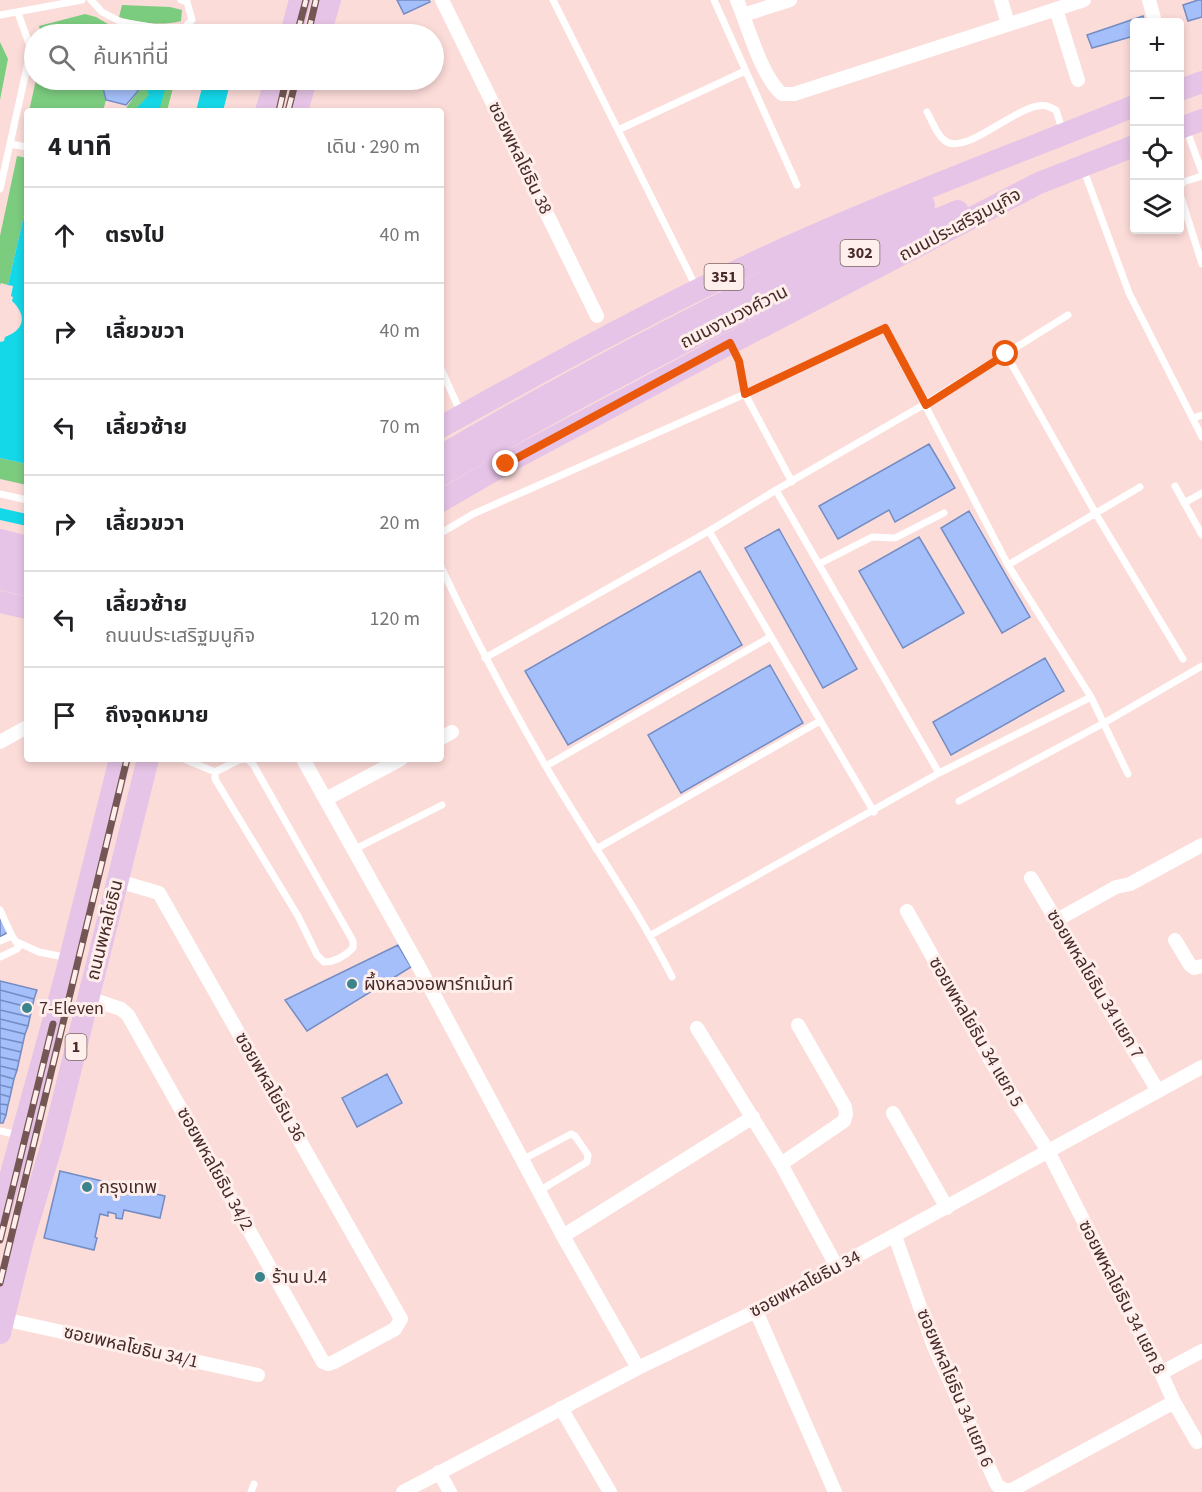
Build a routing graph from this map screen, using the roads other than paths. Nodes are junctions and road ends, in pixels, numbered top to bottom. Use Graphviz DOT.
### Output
graph roads {
  1 [pos="82,0"];
  2 [pos="91,0"];
  3 [pos="181,0"];
  4 [pos="300,0"];
  5 [pos="330,0"];
  6 [pos="442,0"];
  7 [pos="553,0"];
  8 [pos="714,0"];
  9 [pos="737,0"];
  10 [pos="789,0"];
  11 [pos="1001,0"];
  12 [pos="1084,0"];
  13 [pos="1149,0"];
  14 [pos="1056,9"];
  15 [pos="18,13"];
  16 [pos="0,15"];
  17 [pos="743,15"];
  18 [pos="1154,18"];
  19 [pos="132,24"];
  20 [pos="188,24"];
  21 [pos="294,24"];
  22 [pos="324,24"];
  23 [pos="1008,24"];
  24 [pos="24,30"];
  25 [pos="745,71"];
  26 [pos="1078,80"];
  27 [pos="24,81"];
  28 [pos="1202,82"];
  29 [pos="1184,88"];
  30 [pos="273,90"];
  31 [pos="281,90"];
  32 [pos="303,90"];
  33 [pos="310,90"];
  34 [pos="267,108"];
  35 [pos="278,108"];
  36 [pos="298,108"];
  37 [pos="307,108"];
  38 [pos="1130,108"];
  39 [pos="927,112"];
  40 [pos="1189,125"];
  41 [pos="618,130"];
  42 [pos="1064,134"];
  43 [pos="10,144"];
  44 [pos="24,146"];
  45 [pos="1130,148"];
  46 [pos="1019,151"];
  47 [pos="1083,166"];
  48 [pos="1202,174"];
  49 [pos="1184,182"];
  50 [pos="1039,183"];
  51 [pos="797,185"];
  52 [pos="0,189"];
  53 [pos="1184,209"];
  54 [pos="1202,264"];
  55 [pos="697,289"];
  56 [pos="1068,315"];
  57 [pos="597,316"];
  58 [pos="730,343"];
  59 [pos="1006,354"];
  60 [pos="444,376"];
  61 [pos="745,394"];
  62 [pos="926,405"];
  63 [pos="462,415"];
  64 [pos="1202,415"];
  65 [pos="1193,418"];
  66 [pos="444,425"];
  67 [pos="1202,437"];
  68 [pos="444,454"];
  69 [pos="444,473"];
  70 [pos="792,482"];
  71 [pos="1175,486"];
  72 [pos="1140,487"];
  73 [pos="776,490"];
  74 [pos="1202,493"];
  75 [pos="0,494"];
  76 [pos="24,499"];
  77 [pos="444,499"];
  78 [pos="1184,503"];
  79 [pos="944,513"];
  80 [pos="1096,514"];
  81 [pos="444,531"];
  82 [pos="709,531"];
  83 [pos="1202,535"];
  84 [pos="0,540"];
  85 [pos="24,546"];
  86 [pos="0,562"];
  87 [pos="819,564"];
  88 [pos="1008,565"];
  89 [pos="24,567"];
  90 [pos="444,573"];
  91 [pos="0,579"];
  92 [pos="24,584"];
  93 [pos="0,602"];
  94 [pos="24,607"];
  95 [pos="770,637"];
  96 [pos="485,658"];
  97 [pos="1183,659"];
  98 [pos="1202,666"];
  99 [pos="1091,697"];
  100 [pos="820,721"];
  101 [pos="1104,723"];
  102 [pos="24,729"];
  103 [pos="0,742"];
  104 [pos="108,762"];
  105 [pos="120,762"];
  106 [pos="135,762"];
  107 [pos="147,762"];
  108 [pos="192,762"];
  109 [pos="235,762"];
  110 [pos="251,762"];
  111 [pos="305,762"];
  112 [pos="395,762"];
  113 [pos="546,766"];
  114 [pos="215,771"];
  115 [pos="939,773"];
  116 [pos="1128,774"];
  117 [pos="326,799"];
  118 [pos="959,801"];
  119 [pos="442,805"];
  120 [pos="874,812"];
  121 [pos="108,840"];
  122 [pos="1202,846"];
  123 [pos="596,849"];
  124 [pos="354,850"];
  125 [pos="1031,878"];
  126 [pos="118,881"];
  127 [pos="0,910"];
  128 [pos="907,911"];
  129 [pos="1057,920"];
  130 [pos="651,935"];
  131 [pos="14,939"];
  132 [pos="1175,940"];
  133 [pos="0,941"];
  134 [pos="59,956"];
  135 [pos="0,957"];
  136 [pos="1202,966"];
  137 [pos="672,977"];
  138 [pos="88,998"];
  139 [pos="798,1025"];
  140 [pos="697,1028"];
  141 [pos="1202,1067"];
  142 [pos="1158,1091"];
  143 [pos="893,1113"];
  144 [pos="753,1117"];
  145 [pos="7,1132"];
  146 [pos="1048,1151"];
  147 [pos="522,1160"];
  148 [pos="782,1164"];
  149 [pos="539,1191"];
  150 [pos="0,1206"];
  151 [pos="947,1208"];
  152 [pos="0,1214"];
  153 [pos="563,1236"];
  154 [pos="895,1236"];
  155 [pos="23,1240"];
  156 [pos="837,1267"];
  157 [pos="756,1311"];
  158 [pos="2,1326"];
  159 [pos="1202,1351"];
  160 [pos="323,1362"];
  161 [pos="638,1368"];
  162 [pos="1161,1373"];
  163 [pos="258,1376"];
  164 [pos="1174,1402"];
  165 [pos="561,1408"];
  166 [pos="1197,1442"];
  167 [pos="439,1472"];
  168 [pos="254,1484"];
  169 [pos="251,1492"];
  170 [pos="403,1492"];
  171 [pos="450,1492"];
  172 [pos="610,1492"];
  173 [pos="835,1492"];
  1 -- 15 [label="lane"];
  2 -- 19 [label="lane"];
  3 -- 20 [label="lane"];
  4 -- 21 [label="main road"];
  5 -- 22 [label="main road"];
  6 -- 57 [label="street, ซอยพหลโยธิน 38"];
  7 -- 41 [label="lane"];
  8 -- 25 [label="lane"];
  9 -- 17 [label="street"];
  10 -- 17 [label="street"];
  11 -- 23 [label="street"];
  12 -- 14 [label="street"];
  13 -- 18 [label="street"];
  14 -- 23 [label="street"];
  14 -- 26 [label="street"];
  15 -- 16 [label="lane"];
  15 -- 24 [label="lane"];
  17 -- 23 [label="street"];
  25 -- 41 [label="lane"];
  25 -- 51 [label="lane"];
  27 -- 43 [label="lane"];
  28 -- 29 [label="main road"];
  30 -- 34 [label="main road"];
  31 -- 35 [label="main road"];
  32 -- 36 [label="main road"];
  33 -- 37 [label="main road"];
  38 -- 42 [label="main road, 351"];
  39 -- 42 [label="lane"];
  40 -- 48 [label="lane"];
  41 -- 55 [label="lane"];
  42 -- 46 [label="main road, 351"];
  43 -- 44 [label="lane"];
  43 -- 52 [label="lane"];
  45 -- 47 [label="main road, ถนนประเสริฐมนูกิจ"];
  46 -- 55 [label="main road, 351"];
  46 -- 68 [label="main road, ถนนงามวงศ์วาน / 302"];
  47 -- 50 [label="main road, ถนนประเสริฐมนูกิจ"];
  47 -- 65 [label="lane"];
  48 -- 49 [label="lane"];
  50 -- 58 [label="main road, ถนนประเสริฐมนูกิจ"];
  50 -- 69 [label="main road, ถนนงามวงศ์วาน / 302"];
  53 -- 54 [label="lane"];
  55 -- 63 [label="main road, 351"];
  56 -- 59 [label="lane"];
  58 -- 61 [label="lane"];
  58 -- 77 [label="main road, ถนนประเสริฐมนูกิจ"];
  59 -- 62 [label="lane"];
  59 -- 80 [label="lane"];
  60 -- 63 [label="lane"];
  61 -- 62 [label="lane"];
  61 -- 70 [label="lane"];
  61 -- 81 [label="lane"];
  62 -- 70 [label="lane"];
  62 -- 88 [label="lane"];
  63 -- 66 [label="main road, 351"];
  64 -- 65 [label="lane"];
  65 -- 67 [label="lane"];
  70 -- 73 [label="lane"];
  71 -- 78 [label="lane"];
  72 -- 80 [label="lane"];
  73 -- 82 [label="lane"];
  73 -- 87 [label="lane"];
  74 -- 78 [label="lane"];
  75 -- 76 [label="lane"];
  78 -- 83 [label="lane"];
  79 -- 87 [label="lane"];
  80 -- 88 [label="lane"];
  80 -- 97 [label="lane"];
  82 -- 95 [label="lane"];
  82 -- 96 [label="lane"];
  84 -- 85 [label="main road"];
  86 -- 89 [label="main road"];
  87 -- 115 [label="lane"];
  88 -- 99 [label="lane"];
  90 -- 96 [label="lane"];
  91 -- 92 [label="main road"];
  93 -- 94 [label="main road"];
  95 -- 100 [label="lane"];
  95 -- 113 [label="lane"];
  96 -- 113 [label="lane"];
  98 -- 101 [label="lane"];
  99 -- 101 [label="lane"];
  99 -- 115 [label="lane"];
  100 -- 120 [label="lane"];
  100 -- 123 [label="lane"];
  101 -- 116 [label="lane"];
  101 -- 118 [label="lane"];
  102 -- 103 [label="street"];
  104 -- 134 [label="main road, ถนนพหลโยธิน"];
  105 -- 121 [label="main road, ถนนพหลโยธิน"];
  106 -- 121 [label="main road, ถนนพหลโยธิน"];
  107 -- 126 [label="main road, ถนนพหลโยธิน / 1"];
  108 -- 114 [label="lane"];
  109 -- 114 [label="lane"];
  110 -- 114 [label="lane"];
  111 -- 117 [label="street"];
  112 -- 117 [label="street"];
  113 -- 123 [label="lane"];
  115 -- 120 [label="lane"];
  117 -- 124 [label="street"];
  119 -- 124 [label="lane"];
  120 -- 130 [label="lane"];
  121 -- 152 [label="main road, ถนนพหลโยธิน"];
  121 -- 155 [label="main road, ถนนพหลโยธิน"];
  122 -- 129 [label="street"];
  123 -- 130 [label="lane"];
  124 -- 147 [label="street"];
  125 -- 129 [label="street, ซอยพหลโยธิน 34 แยก 7"];
  126 -- 138 [label="main road, ถนนพหลโยธิน / 1"];
  126 -- 160 [label="street, ซอยพหลโยธิน 36"];
  127 -- 131 [label="lane"];
  128 -- 146 [label="street, ซอยพหลโยธิน 34 แยก 5"];
  129 -- 142 [label="street, ซอยพหลโยธิน 34 แยก 7"];
  130 -- 137 [label="lane"];
  131 -- 133 [label="lane"];
  131 -- 134 [label="lane"];
  131 -- 135 [label="lane"];
  132 -- 136 [label="street"];
  134 -- 145 [label="main road, ถนนพหลโยธิน"];
  138 -- 155 [label="main road, ถนนพหลโยธิน / 1"];
  138 -- 160 [label="street, ซอยพหลโยธิน 34/2"];
  139 -- 148 [label="street"];
  140 -- 144 [label="street"];
  141 -- 142 [label="street, ซอยพหลโยธิน 34"];
  142 -- 146 [label="street, ซอยพหลโยธิน 34"];
  143 -- 151 [label="street"];
  144 -- 148 [label="street"];
  144 -- 153 [label="street"];
  145 -- 150 [label="main road, ถนนพหลโยธิน"];
  146 -- 151 [label="street, ซอยพหลโยธิน 34"];
  146 -- 162 [label="street, ซอยพหลโยธิน 34 แยก 8"];
  147 -- 149 [label="street"];
  147 -- 149 [label="lane"];
  148 -- 156 [label="street"];
  149 -- 153 [label="street"];
  151 -- 154 [label="street, ซอยพหลโยธิน 34"];
  153 -- 161 [label="street"];
  154 -- 156 [label="street, ซอยพหลโยธิน 34"];
  154 -- 164 [label="street, ซอยพหลโยธิน 34 แยก 6"];
  155 -- 158 [label="main road, ถนนพหลโยธิน / 1"];
  156 -- 157 [label="street, ซอยพหลโยธิน 34"];
  157 -- 161 [label="street, ซอยพหลโยธิน 34"];
  157 -- 173 [label="street"];
  158 -- 163 [label="street, ซอยพหลโยธิน 34/1"];
  159 -- 162 [label="street"];
  161 -- 165 [label="street, ซอยพหลโยธิน 34"];
  162 -- 164 [label="street, ซอยพหลโยธิน 34 แยก 8"];
  164 -- 166 [label="street, ซอยพหลโยธิน 34 แยก 8"];
  165 -- 167 [label="street, ซอยพหลโยธิน 34"];
  165 -- 172 [label="street"];
  167 -- 170 [label="street, ซอยพหลโยธิน 34"];
  167 -- 171 [label="street"];
  168 -- 169 [label="lane"];
}
